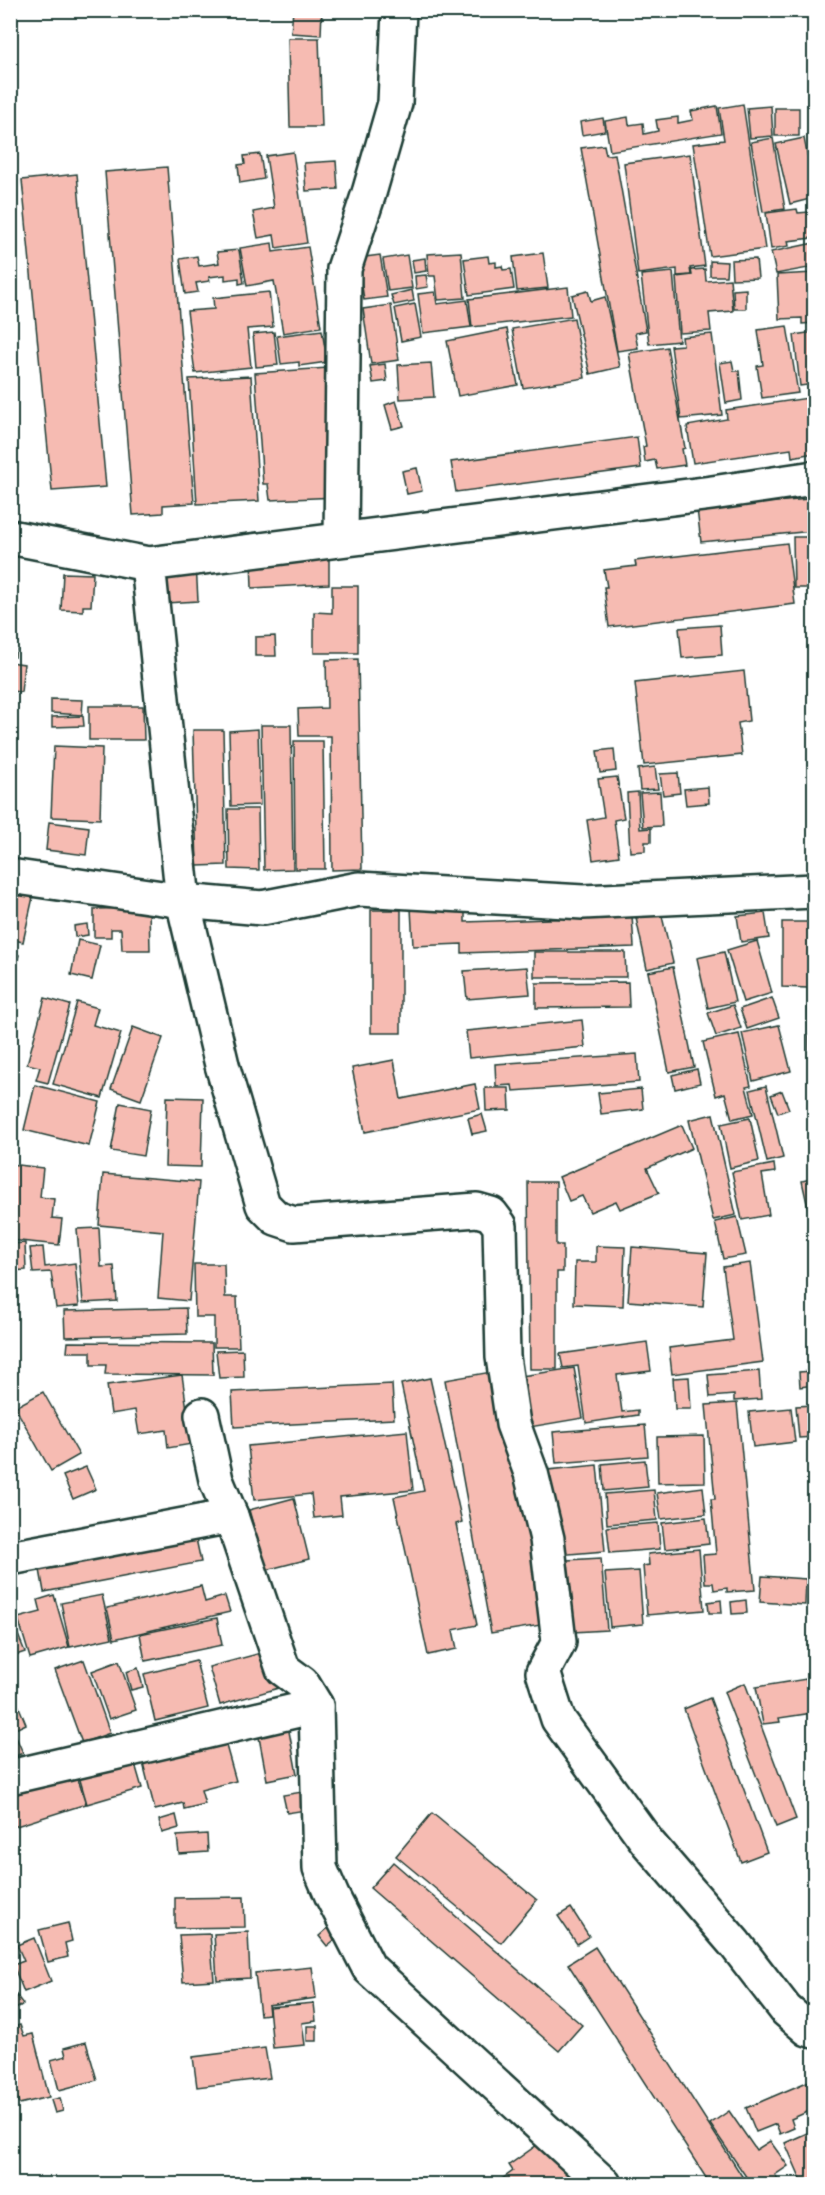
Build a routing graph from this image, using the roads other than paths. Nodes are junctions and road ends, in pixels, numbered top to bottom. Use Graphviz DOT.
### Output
graph roads {
  1 [pos="399,10"];
  2 [pos="814,478"];
  3 [pos="10,537"];
  4 [pos="341,539"];
  5 [pos="147,564"];
  6 [pos="10,876"];
  7 [pos="814,891"];
  8 [pos="183,901"];
  9 [pos="202,1414"];
  10 [pos="231,1516"];
  11 [pos="10,1558"];
  12 [pos="316,1706"];
  13 [pos="10,1777"];
  14 [pos="814,2031"];
  15 [pos="604,2184"];
  1 -- 4 [label="street"];
  2 -- 4 [label="street"];
  3 -- 5 [label="street"];
  4 -- 5 [label="street"];
  5 -- 8 [label="street"];
  6 -- 8 [label="street"];
  7 -- 8 [label="street"];
  8 -- 14 [label="street"];
  9 -- 10 [label="street"];
  10 -- 11 [label="street"];
  10 -- 12 [label="street"];
  12 -- 13 [label="street"];
  12 -- 15 [label="street"];
}
